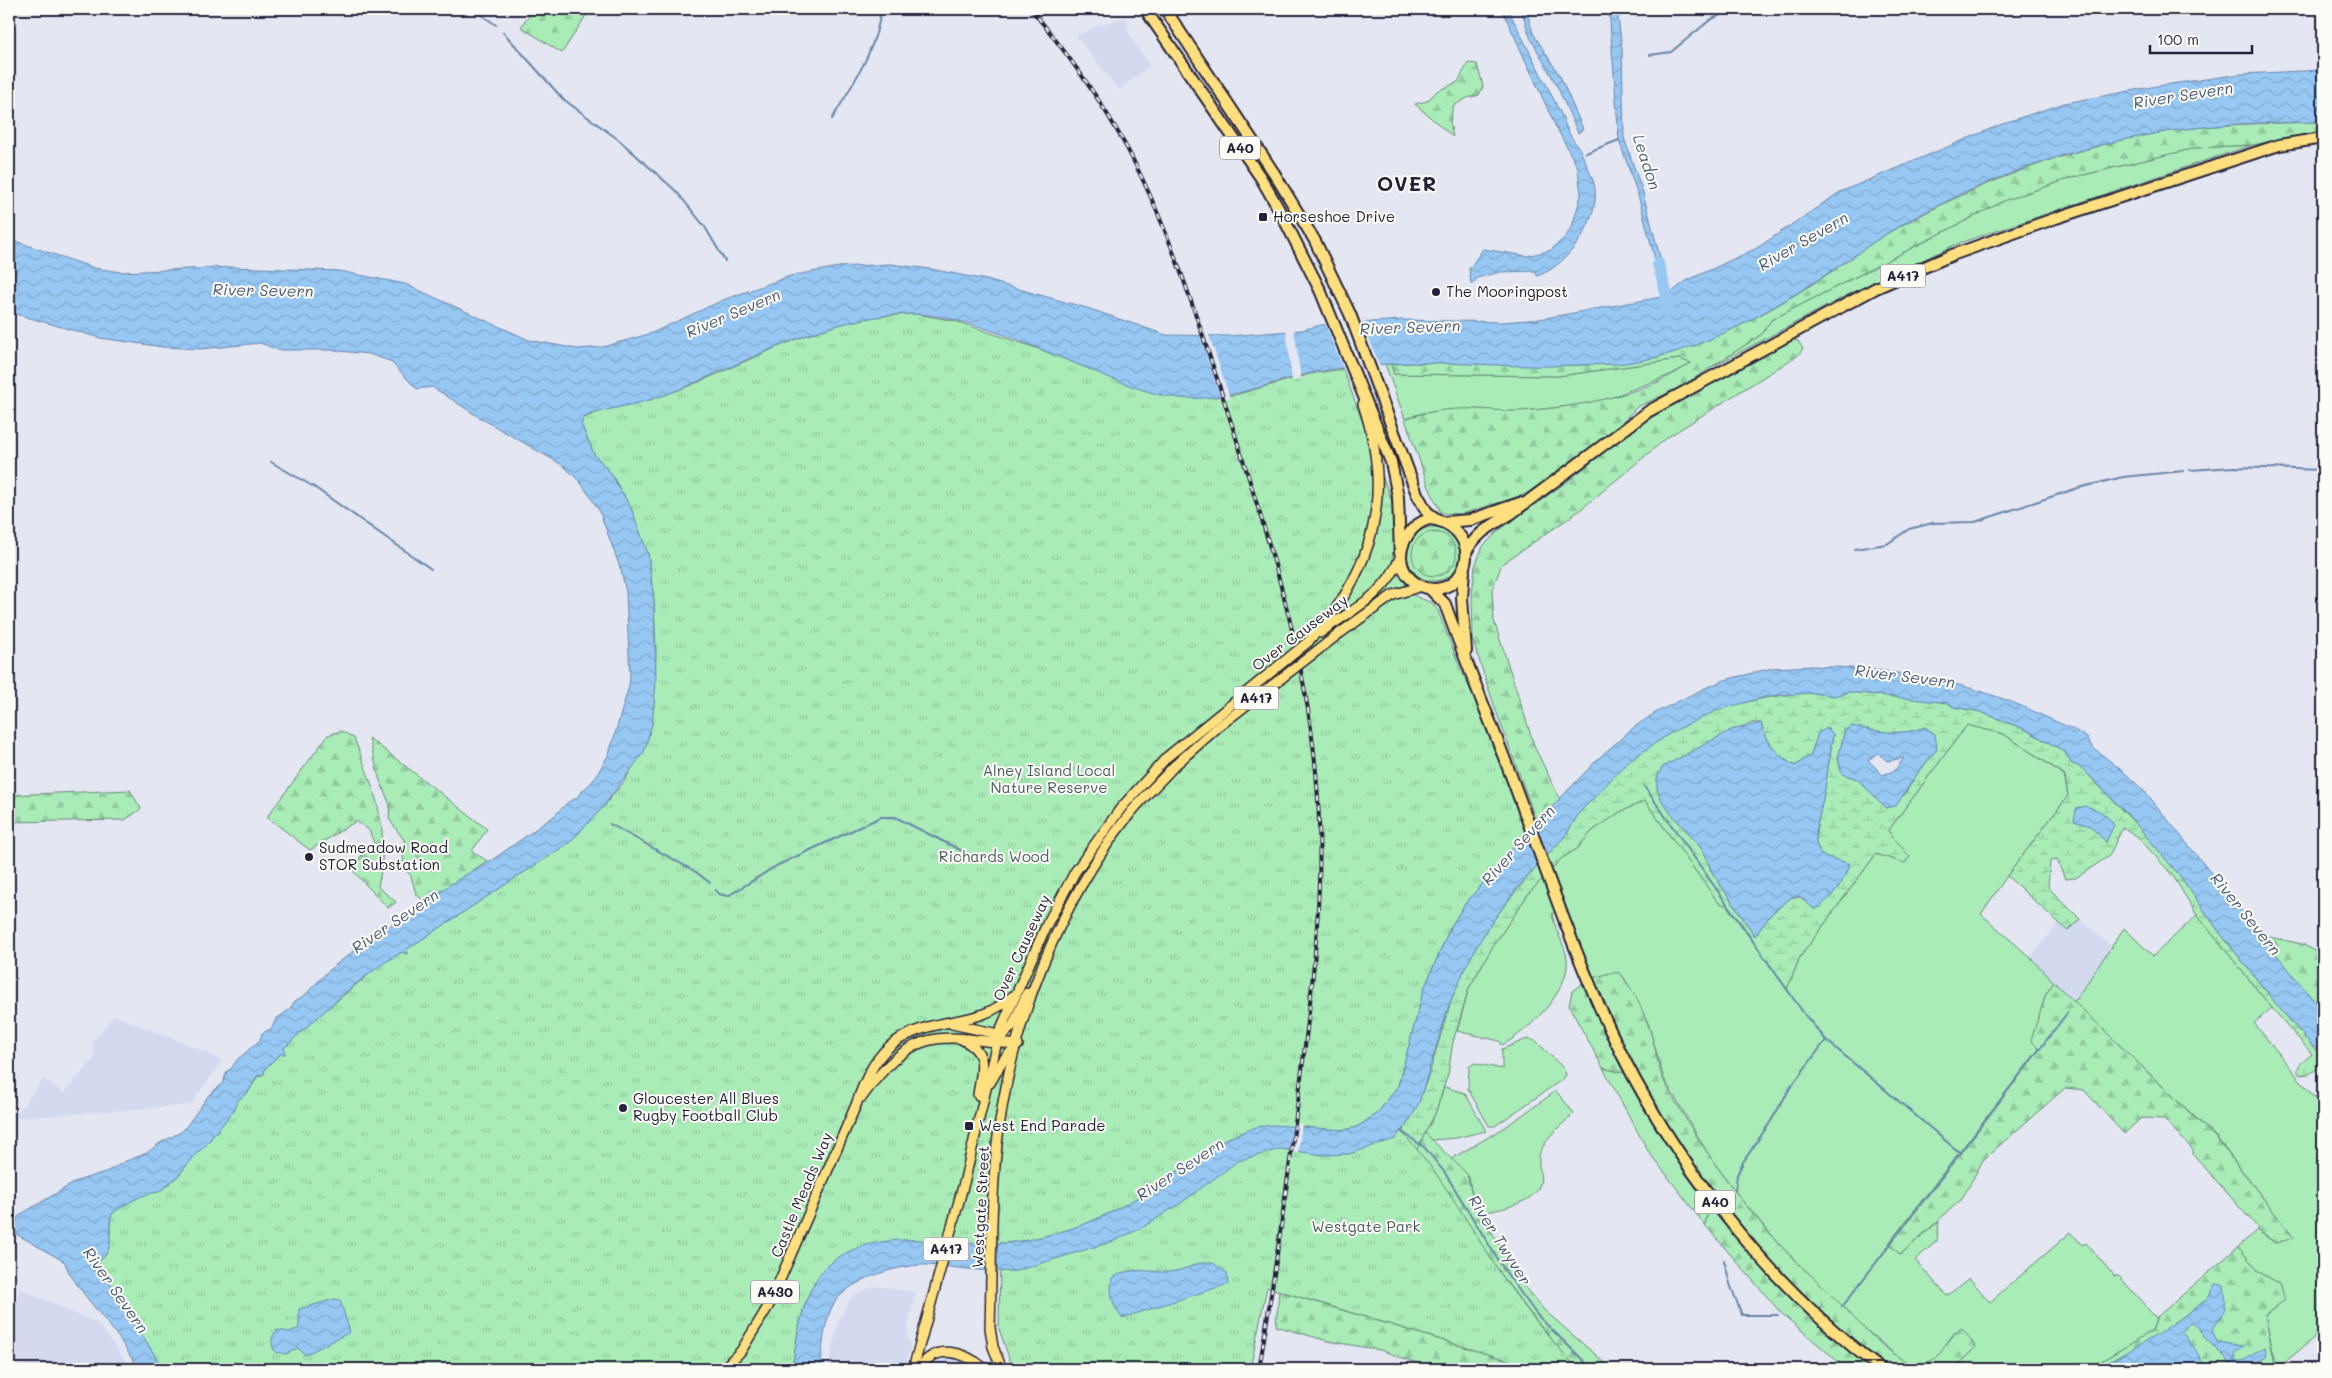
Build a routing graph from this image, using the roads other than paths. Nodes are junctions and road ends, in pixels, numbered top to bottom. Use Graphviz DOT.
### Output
graph roads {
  1 [pos="1145,9"];
  2 [pos="1165,9"];
  3 [pos="2323,138"];
  4 [pos="1369,415"];
  5 [pos="1523,502"];
  6 [pos="1441,521"];
  7 [pos="1466,552"];
  8 [pos="1400,556"];
  9 [pos="1464,568"];
  10 [pos="1426,587"];
  11 [pos="1330,621"];
  12 [pos="1467,662"];
  13 [pos="1121,808"];
  14 [pos="1129,815"];
  15 [pos="1049,951"];
  16 [pos="1015,995"];
  17 [pos="945,1023"];
  18 [pos="1001,1034"];
  19 [pos="956,1036"];
  20 [pos="996,1042"];
  21 [pos="1018,1045"];
  22 [pos="982,1100"];
  23 [pos="856,1105"];
  24 [pos="979,1113"];
  25 [pos="723,1369"];
  26 [pos="913,1369"];
  27 [pos="919,1369"];
  28 [pos="985,1369"];
  29 [pos="1002,1369"];
  30 [pos="1881,1369"];
  1 -- 4 [label="highway, A40"];
  2 -- 6 [label="highway, A40"];
  3 -- 5 [label="highway, A417"];
  4 -- 8 [label="highway, A40"];
  4 -- 11 [label="main road"];
  5 -- 6 [label="highway, A417"];
  5 -- 7 [label="highway, A417"];
  6 -- 7 [label="highway, A40"];
  6 -- 8 [label="highway"];
  7 -- 9 [label="highway, A40"];
  8 -- 10 [label="highway, A40"];
  8 -- 11 [label="main road, Over Causeway"];
  9 -- 10 [label="highway"];
  9 -- 12 [label="highway, A40"];
  10 -- 12 [label="highway, A40"];
  10 -- 14 [label="main road, Over Causeway / A417, bridge"];
  11 -- 13 [label="main road, Over Causeway / A417, bridge"];
  12 -- 30 [label="highway, A40"];
  13 -- 14 [label="main road"];
  13 -- 16 [label="main road, Over Causeway / A417"];
  14 -- 15 [label="main road, Over Causeway / A417"];
  15 -- 18 [label="main road, A417"];
  15 -- 21 [label="main road, Over Causeway / A417"];
  16 -- 17 [label="main road, Castle Meads Way / A430"];
  16 -- 18 [label="main road, Over Causeway / A417"];
  17 -- 18 [label="main road, Castle Meads Way / A430"];
  17 -- 23 [label="main road, Castle Meads Way / A430"];
  18 -- 20 [label="main road, Over Causeway / A417"];
  18 -- 21 [label="main road, Castle Meads Way / A430"];
  19 -- 20 [label="main road, Castle Meads Way / A430"];
  19 -- 23 [label="main road, Castle Meads Way / A430"];
  19 -- 24 [label="main road"];
  20 -- 21 [label="main road, Castle Meads Way"];
  20 -- 22 [label="main road, Westgate Street / A417"];
  21 -- 22 [label="main road, A417"];
  21 -- 29 [label="main road, Westgate Street / A417"];
  22 -- 24 [label="main road, Westgate Street / A417"];
  23 -- 25 [label="main road, Castle Meads Way / A430"];
  24 -- 26 [label="main road, Westgate Street / A417"];
  27 -- 28 [label="main road"];
}
